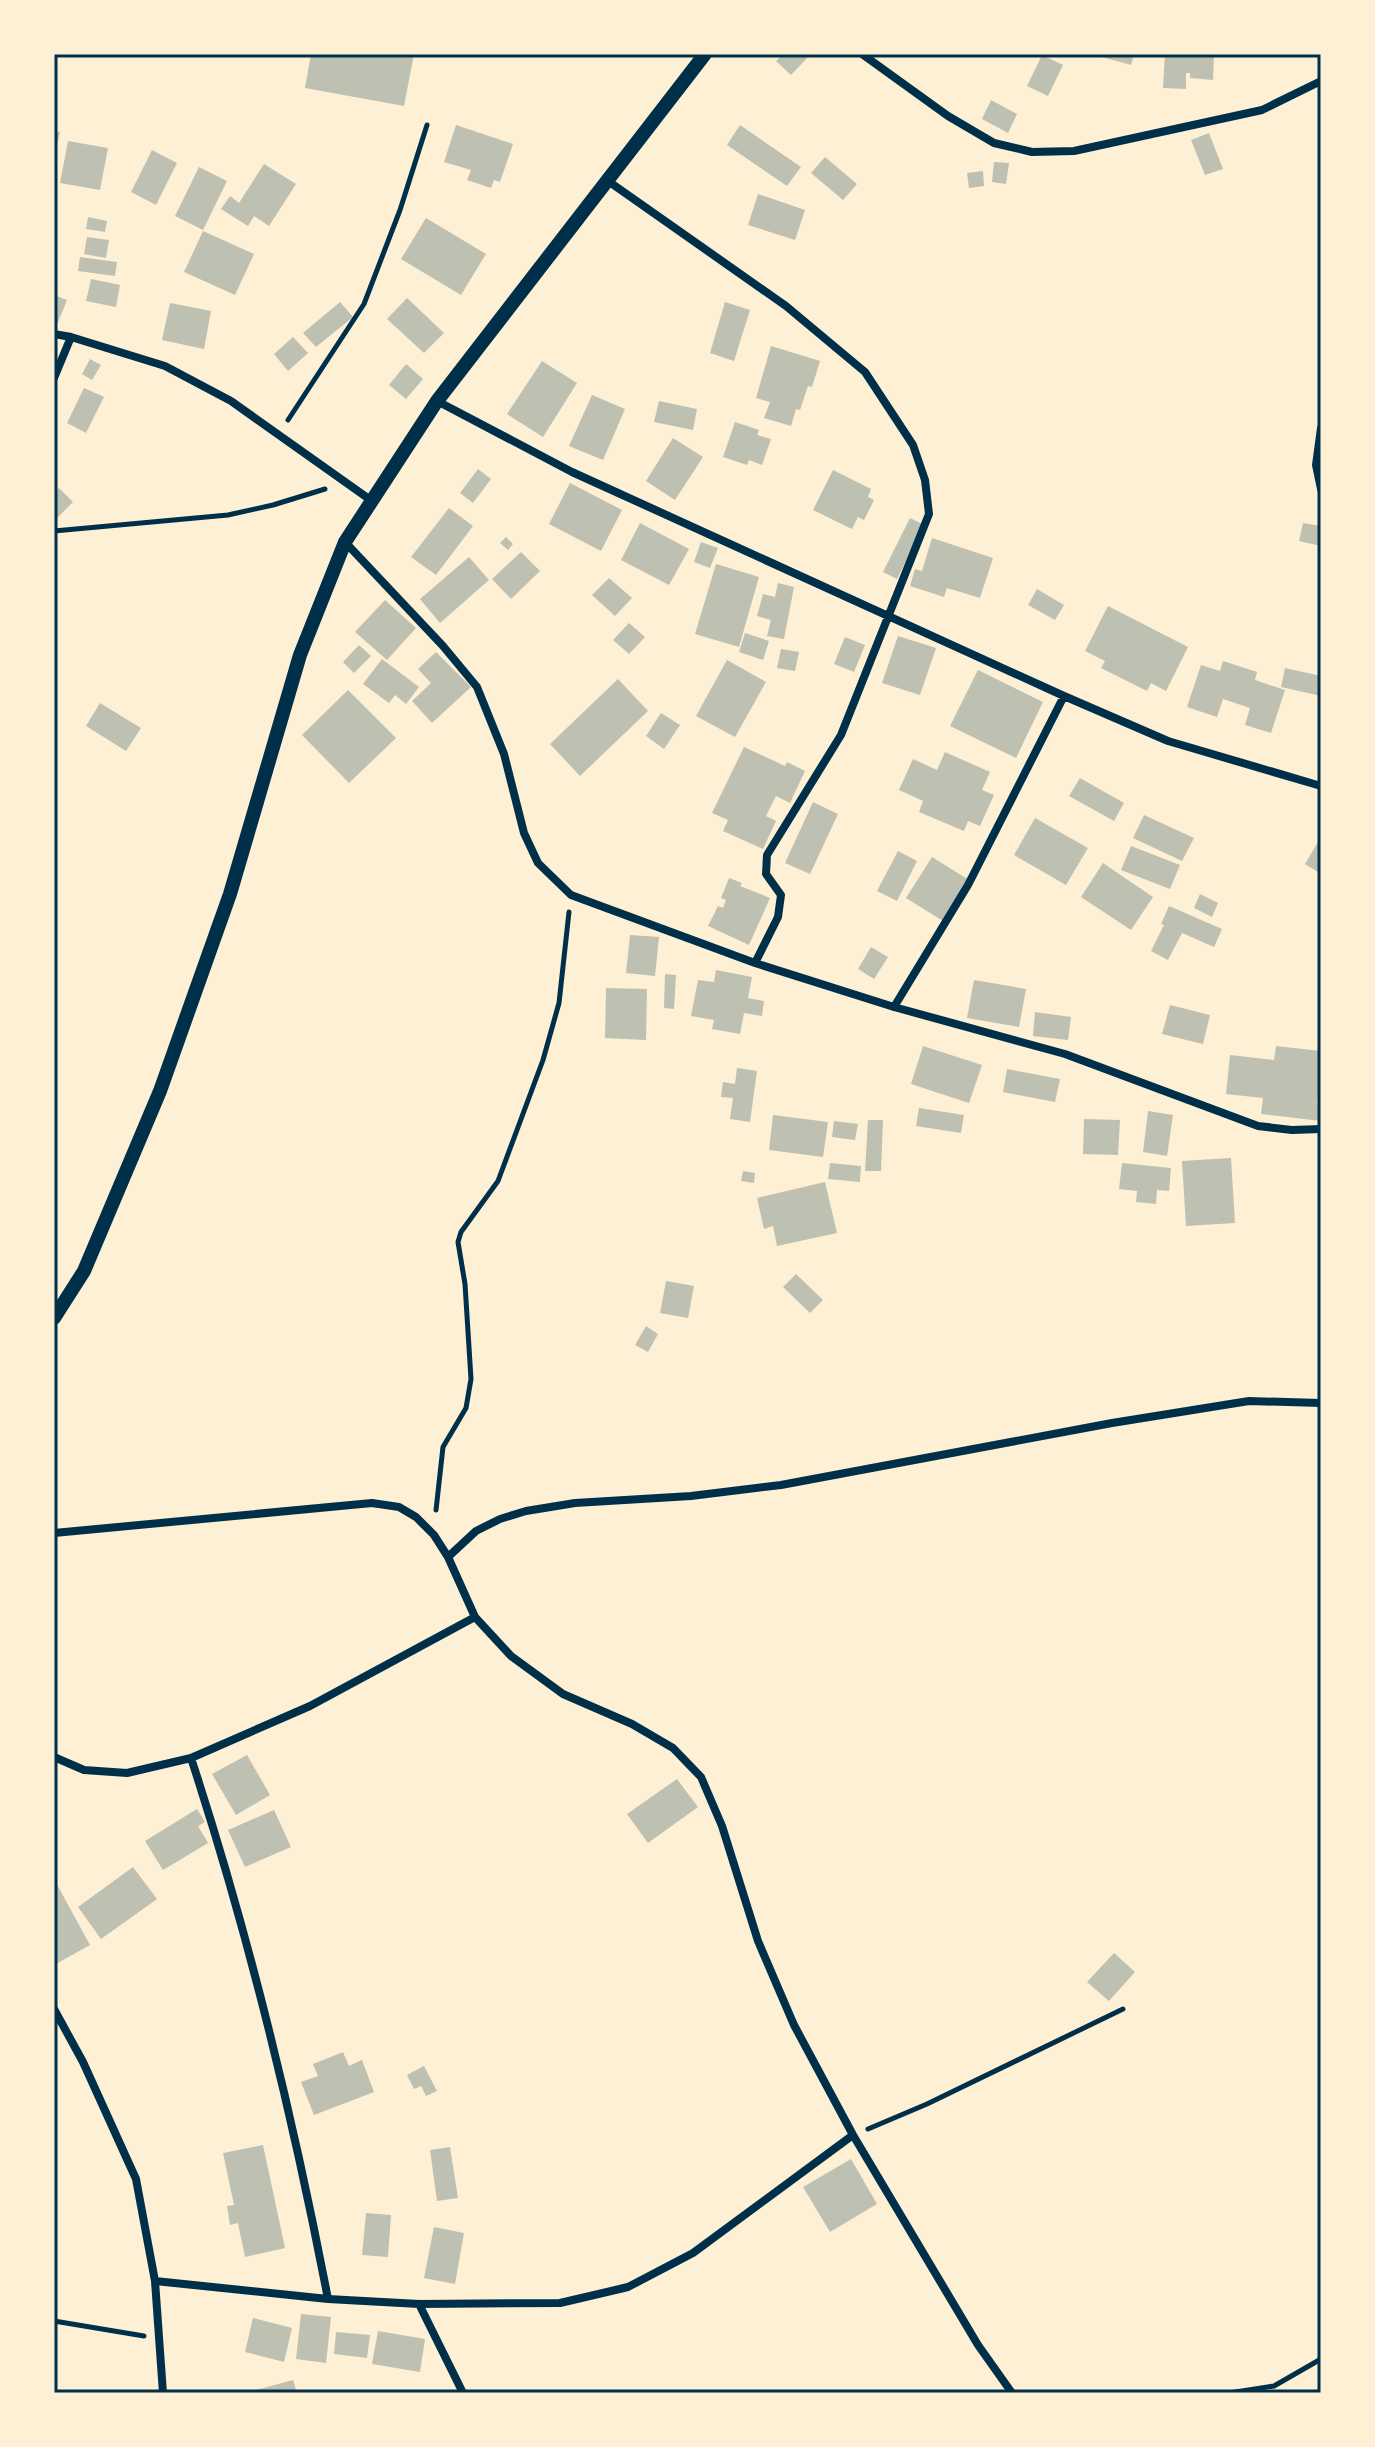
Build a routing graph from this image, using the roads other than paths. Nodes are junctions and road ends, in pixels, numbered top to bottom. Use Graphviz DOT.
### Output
graph roads {
  1 [pos="705,54"];
  2 [pos="862,54"];
  3 [pos="1321,81"];
  4 [pos="608,181"];
  5 [pos="54,334"];
  6 [pos="71,337"];
  7 [pos="54,378"];
  8 [pos="437,401"];
  9 [pos="1321,428"];
  10 [pos="1321,489"];
  11 [pos="372,502"];
  12 [pos="345,542"];
  13 [pos="888,614"];
  14 [pos="1064,696"];
  15 [pos="1321,786"];
  16 [pos="755,963"];
  17 [pos="894,1007"];
  18 [pos="1321,1129"];
  19 [pos="54,1318"];
  20 [pos="1321,1403"];
  21 [pos="54,1533"];
  22 [pos="448,1557"];
  23 [pos="475,1617"];
  24 [pos="54,1757"];
  25 [pos="191,1758"];
  26 [pos="54,2009"];
  27 [pos="853,2135"];
  28 [pos="155,2281"];
  29 [pos="328,2299"];
  30 [pos="419,2304"];
  31 [pos="163,2393"];
  32 [pos="463,2393"];
  33 [pos="1012,2393"];
  1 -- 4 [label="street"];
  2 -- 3 [label="street"];
  4 -- 8 [label="street"];
  4 -- 13 [label="street"];
  5 -- 6 [label="street"];
  6 -- 7 [label="street"];
  6 -- 11 [label="street"];
  8 -- 11 [label="street"];
  8 -- 13 [label="street"];
  9 -- 10 [label="street"];
  11 -- 12 [label="street"];
  12 -- 16 [label="street"];
  12 -- 19 [label="street"];
  13 -- 14 [label="street"];
  13 -- 16 [label="street"];
  14 -- 15 [label="street"];
  14 -- 17 [label="street"];
  16 -- 17 [label="street"];
  17 -- 18 [label="street"];
  20 -- 22 [label="street"];
  21 -- 22 [label="street"];
  22 -- 23 [label="street"];
  23 -- 25 [label="street"];
  23 -- 27 [label="street"];
  24 -- 25 [label="street"];
  25 -- 29 [label="street"];
  26 -- 28 [label="street"];
  27 -- 30 [label="street"];
  27 -- 33 [label="street"];
  28 -- 29 [label="street"];
  28 -- 31 [label="street"];
  29 -- 30 [label="street"];
  30 -- 32 [label="street"];
}
